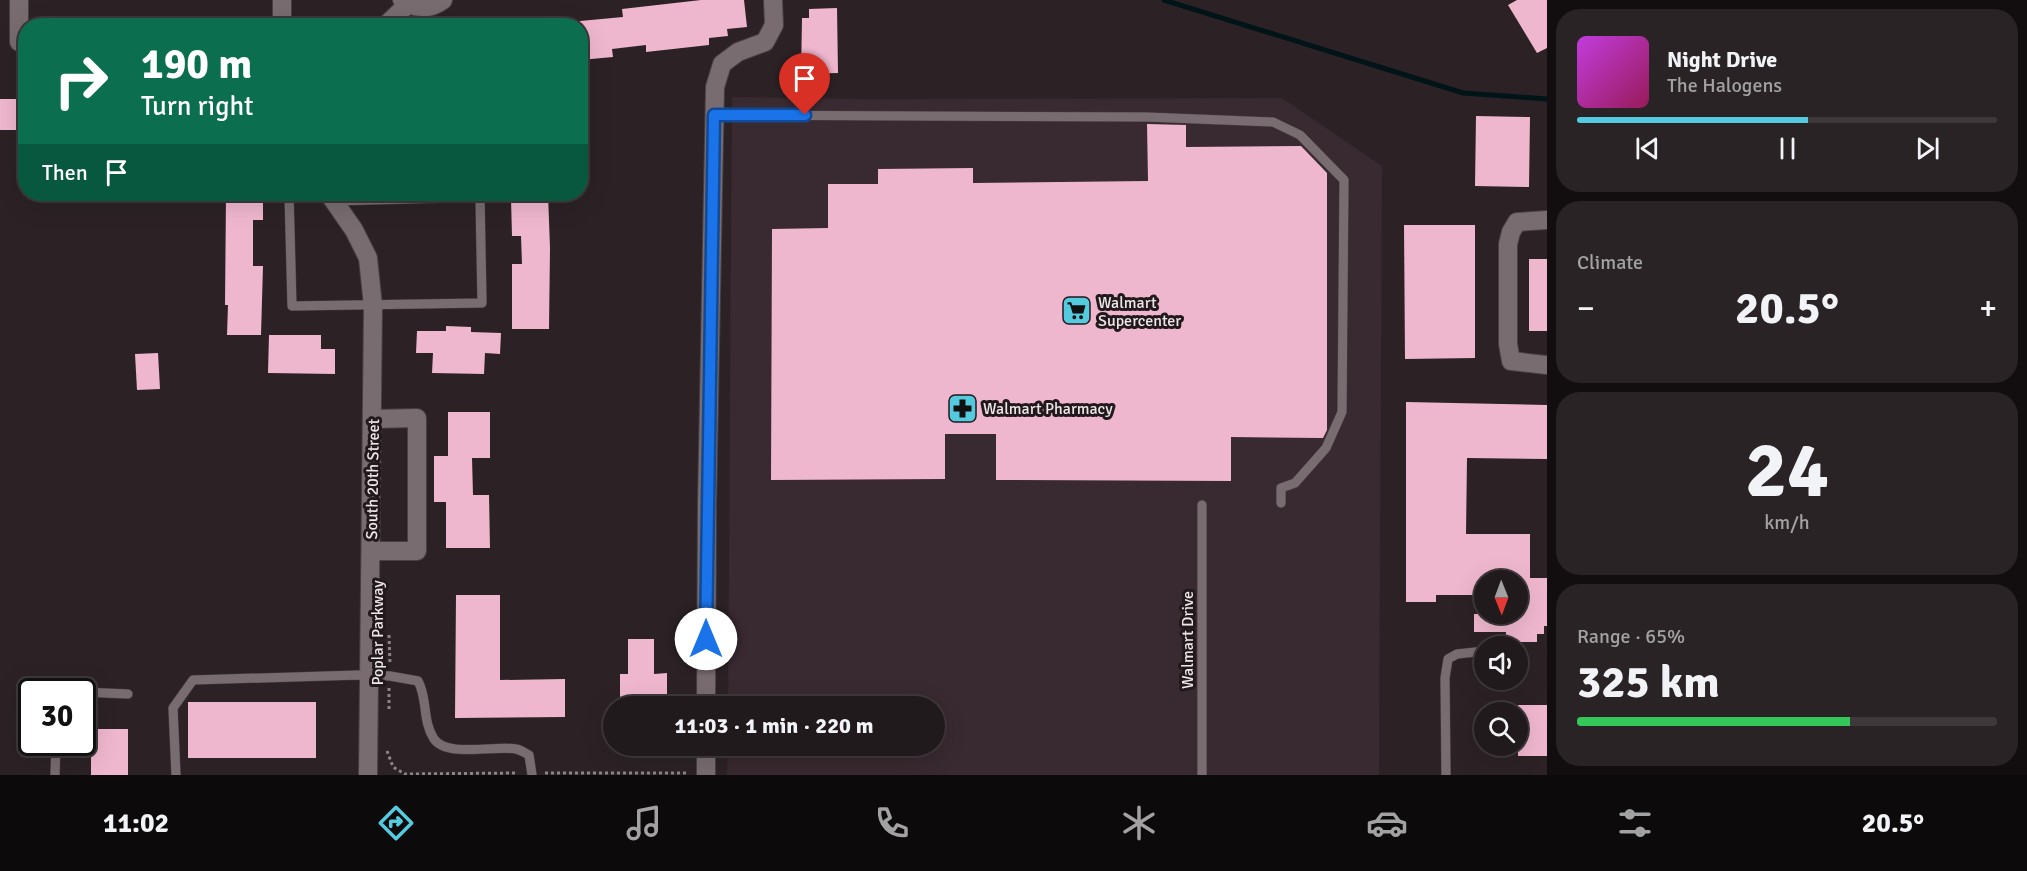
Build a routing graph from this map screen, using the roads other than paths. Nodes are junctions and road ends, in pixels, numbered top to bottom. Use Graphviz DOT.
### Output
graph roads {
  1 [pos="19,0"];
  2 [pos="282,0"];
  3 [pos="443,0"];
  4 [pos="773,0"];
  5 [pos="405,2"];
  6 [pos="20,18"];
  7 [pos="282,18"];
  8 [pos="392,18"];
  9 [pos="0,42"];
  10 [pos="18,42"];
  11 [pos="714,115"];
  12 [pos="289,201"];
  13 [pos="334,201"];
  14 [pos="480,201"];
  15 [pos="1547,220"];
  16 [pos="373,306"];
  17 [pos="1547,365"];
  18 [pos="372,419"];
  19 [pos="1281,504"];
  20 [pos="1202,505"];
  21 [pos="371,551"];
  22 [pos="1474,652"];
  23 [pos="370,676"];
  24 [pos="96,693"];
  25 [pos="128,694"];
  26 [pos="706,696"];
  27 [pos="56,756"];
  28 [pos="706,756"];
  29 [pos="532,774"];
  30 [pos="706,774"];
  31 [pos="55,775"];
  32 [pos="176,775"];
  33 [pos="368,775"];
  34 [pos="1202,775"];
  35 [pos="1446,775"];
  1 -- 6 [label="street"];
  2 -- 7 [label="street"];
  3 -- 5 [label="street"];
  4 -- 11 [label="street"];
  5 -- 8 [label="street"];
  9 -- 10 [label="street"];
  11 -- 19 [label="lane"];
  11 -- 26 [label="street"];
  12 -- 16 [label="lane"];
  13 -- 16 [label="street, South 20th Street"];
  14 -- 16 [label="lane"];
  15 -- 17 [label="street"];
  16 -- 18 [label="street, South 20th Street"];
  18 -- 21 [label="street, South 20th Street"];
  18 -- 21 [label="street"];
  20 -- 34 [label="lane, Walmart Drive"];
  21 -- 23 [label="street, South 20th Street"];
  22 -- 35 [label="lane"];
  23 -- 29 [label="lane"];
  23 -- 32 [label="lane"];
  23 -- 33 [label="street, South 20th Street"];
  24 -- 25 [label="lane"];
  27 -- 31 [label="lane"];
  28 -- 30 [label="street"];
}
